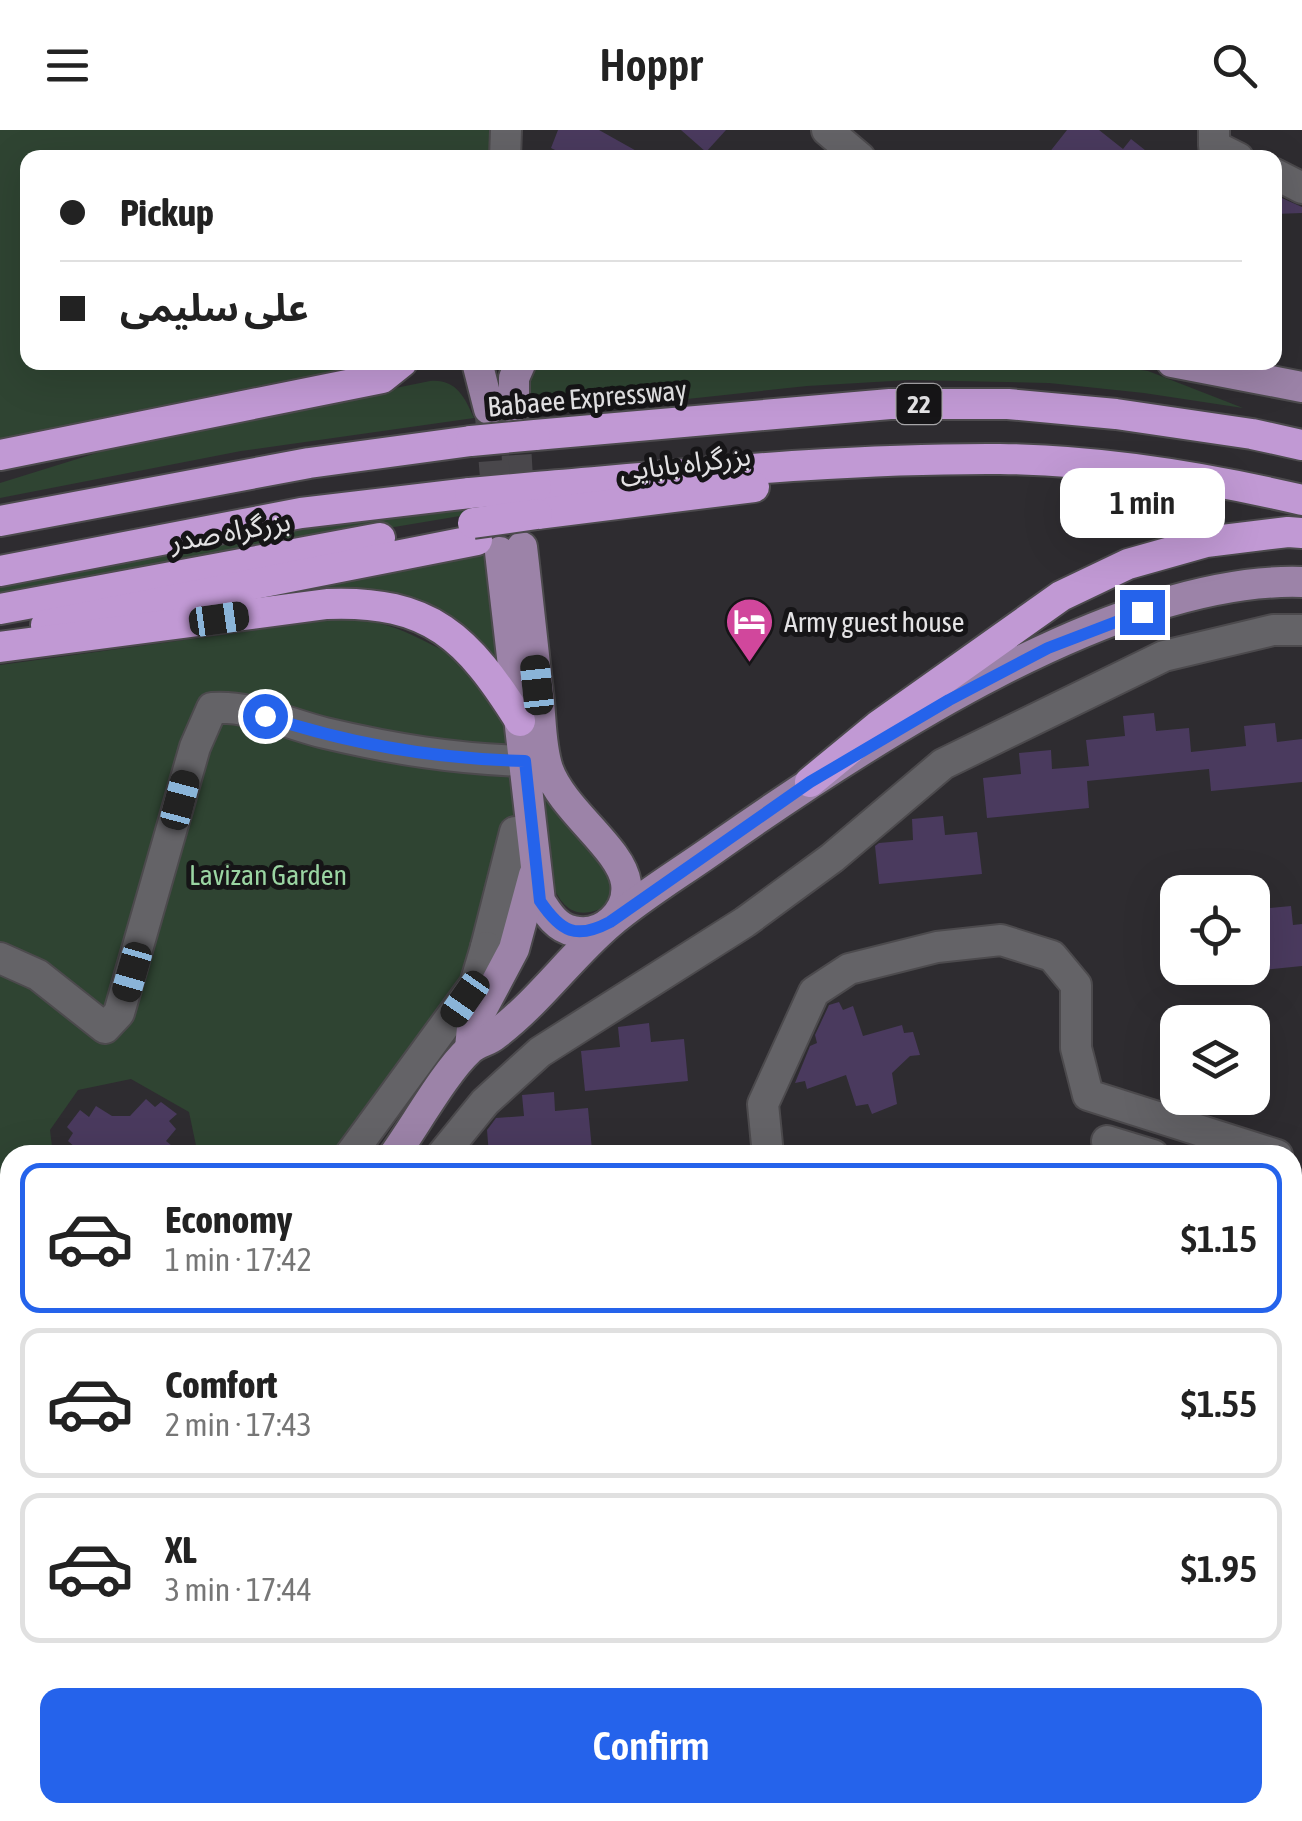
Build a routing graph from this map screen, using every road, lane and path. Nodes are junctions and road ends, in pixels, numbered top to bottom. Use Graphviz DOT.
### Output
graph roads {
  1 [pos="827,130"];
  2 [pos="851,150"];
  3 [pos="392,370"];
  4 [pos="482,370"];
  5 [pos="518,370"];
  6 [pos="1214,370"];
  7 [pos="1302,387"];
  8 [pos="171,422"];
  9 [pos="1302,445"];
  10 [pos="0,455"];
  11 [pos="904,461"];
  12 [pos="0,474"];
  13 [pos="1302,500"];
  14 [pos="0,521"];
  15 [pos="506,523"];
  16 [pos="1302,534"];
  17 [pos="0,571"];
  18 [pos="1302,582"];
  19 [pos="0,609"];
  20 [pos="1302,630"];
  21 [pos="0,639"];
  22 [pos="0,647"];
  23 [pos="520,721"];
  24 [pos="525,761"];
  25 [pos="810,782"];
  26 [pos="515,832"];
  27 [pos="534,872"];
  28 [pos="610,922"];
  29 [pos="500,948"];
  30 [pos="0,958"];
  31 [pos="470,1048"];
  32 [pos="1107,1140"];
  33 [pos="357,1145"];
  34 [pos="401,1145"];
  35 [pos="450,1145"];
  36 [pos="767,1145"];
  37 [pos="1122,1145"];
  38 [pos="1246,1145"];
  1 -- 2 [label="street"];
  3 -- 8 [label="highway"];
  4 -- 5 [label="main road"];
  6 -- 7 [label="main road"];
  8 -- 10 [label="highway"];
  8 -- 12 [label="highway"];
  9 -- 14 [label="highway, Babaee Expressway / 22, bridge"];
  11 -- 13 [label="highway, 22"];
  11 -- 15 [label="highway, بزرگراه بابایی / 22"];
  11 -- 15 [label="highway, 22"];
  15 -- 17 [label="highway, 22"];
  15 -- 19 [label="highway, بزرگراه صدر / 22"];
  15 -- 21 [label="highway"];
  15 -- 23 [label="main road"];
  15 -- 28 [label="main road"];
  16 -- 25 [label="highway"];
  18 -- 25 [label="main road"];
  20 -- 35 [label="street"];
  22 -- 23 [label="highway"];
  23 -- 24 [label="main road"];
  24 -- 27 [label="main road"];
  24 -- 30 [label="street"];
  25 -- 28 [label="main road"];
  26 -- 29 [label="street"];
  27 -- 28 [label="main road"];
  27 -- 29 [label="main road"];
  28 -- 31 [label="main road"];
  29 -- 31 [label="main road"];
  29 -- 33 [label="street"];
  31 -- 34 [label="main road"];
  32 -- 37 [label="street"];
  36 -- 38 [label="street"];
}
